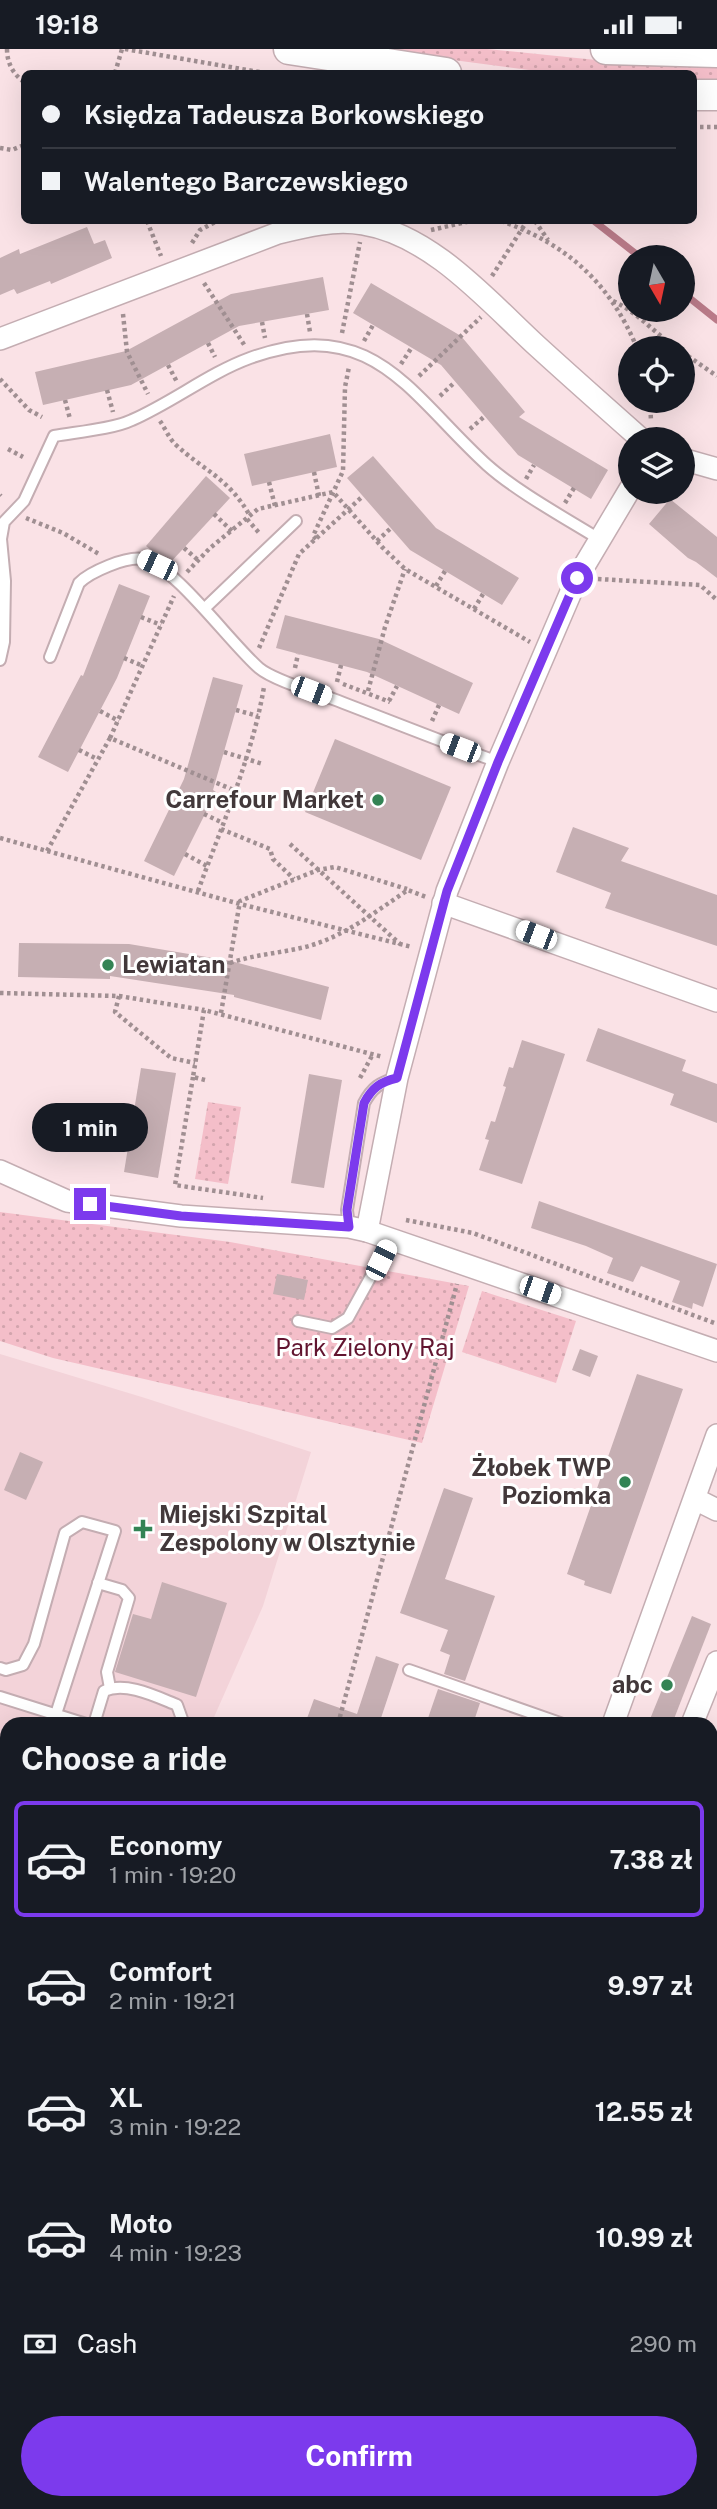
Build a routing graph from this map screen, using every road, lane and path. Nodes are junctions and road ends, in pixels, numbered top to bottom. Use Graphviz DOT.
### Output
graph roads {
  1 [pos="7,49"];
  2 [pos="124,49"];
  3 [pos="289,49"];
  4 [pos="606,49"];
  5 [pos="717,52"];
  6 [pos="117,70"];
  7 [pos="247,70"];
  8 [pos="426,70"];
  9 [pos="21,80"];
  10 [pos="697,95"];
  11 [pos="717,95"];
  12 [pos="697,127"];
  13 [pos="717,127"];
  14 [pos="21,146"];
  15 [pos="0,148"];
  16 [pos="148,224"];
  17 [pos="313,224"];
  18 [pos="361,224"];
  19 [pos="510,224"];
  20 [pos="525,224"];
  21 [pos="537,224"];
  22 [pos="522,228"];
  23 [pos="548,240"];
  24 [pos="358,251"];
  25 [pos="167,274"];
  26 [pos="205,286"];
  27 [pos="480,291"];
  28 [pos="612,301"];
  29 [pos="307,314"];
  30 [pos="123,318"];
  31 [pos="478,320"];
  32 [pos="262,322"];
  33 [pos="373,325"];
  34 [pos="310,333"];
  35 [pos="341,333"];
  36 [pos="632,336"];
  37 [pos="659,336"];
  38 [pos="0,339"];
  39 [pos="265,342"];
  40 [pos="364,342"];
  41 [pos="208,344"];
  42 [pos="246,347"];
  43 [pos="412,347"];
  44 [pos="217,361"];
  45 [pos="695,361"];
  46 [pos="168,365"];
  47 [pos="401,365"];
  48 [pos="419,376"];
  49 [pos="717,376"];
  50 [pos="0,379"];
  51 [pos="178,382"];
  52 [pos="455,382"];
  53 [pos="346,383"];
  54 [pos="107,390"];
  55 [pos="439,396"];
  56 [pos="150,398"];
  57 [pos="65,400"];
  58 [pos="113,413"];
  59 [pos="157,415"];
  60 [pos="485,416"];
  61 [pos="42,417"];
  62 [pos="70,420"];
  63 [pos="628,427"];
  64 [pos="469,429"];
  65 [pos="8,449"];
  66 [pos="23,457"];
  67 [pos="695,463"];
  68 [pos="534,465"];
  69 [pos="717,469"];
  70 [pos="314,472"];
  71 [pos="526,479"];
  72 [pos="270,482"];
  73 [pos="573,488"];
  74 [pos="334,492"];
  75 [pos="319,496"];
  76 [pos="363,496"];
  77 [pos="565,503"];
  78 [pos="621,504"];
  79 [pos="275,506"];
  80 [pos="348,509"];
  81 [pos="214,515"];
  82 [pos="250,516"];
  83 [pos="296,521"];
  84 [pos="41,525"];
  85 [pos="391,529"];
  86 [pos="232,531"];
  87 [pos="316,539"];
  88 [pos="599,539"];
  89 [pos="377,541"];
  90 [pos="184,548"];
  91 [pos="107,559"];
  92 [pos="198,560"];
  93 [pos="405,569"];
  94 [pos="445,571"];
  95 [pos="181,578"];
  96 [pos="577,578"];
  97 [pos="436,586"];
  98 [pos="177,589"];
  99 [pos="483,594"];
  100 [pos="717,600"];
  101 [pos="205,608"];
  102 [pos="474,609"];
  103 [pos="141,617"];
  104 [pos="161,625"];
  105 [pos="534,645"];
  106 [pos="298,654"];
  107 [pos="50,657"];
  108 [pos="124,658"];
  109 [pos="0,660"];
  110 [pos="251,660"];
  111 [pos="341,665"];
  112 [pos="143,666"];
  113 [pos="295,667"];
  114 [pos="266,672"];
  115 [pos="337,682"];
  116 [pos="397,685"];
  117 [pos="368,691"];
  118 [pos="389,701"];
  119 [pos="439,705"];
  120 [pos="236,710"];
  121 [pos="100,711"];
  122 [pos="258,716"];
  123 [pos="119,721"];
  124 [pos="432,721"];
  125 [pos="110,738"];
  126 [pos="79,750"];
  127 [pos="224,752"];
  128 [pos="245,758"];
  129 [pos="97,759"];
  130 [pos="498,762"];
  131 [pos="263,764"];
  132 [pos="234,790"];
  133 [pos="250,799"];
  134 [pos="204,814"];
  135 [pos="222,826"];
  136 [pos="0,838"];
  137 [pos="290,844"];
  138 [pos="47,852"];
  139 [pos="184,854"];
  140 [pos="207,866"];
  141 [pos="318,870"];
  142 [pos="294,879"];
  143 [pos="408,890"];
  144 [pos="198,892"];
  145 [pos="436,901"];
  146 [pos="240,904"];
  147 [pos="369,915"];
  148 [pos="349,931"];
  149 [pos="401,944"];
  150 [pos="409,946"];
  151 [pos="229,963"];
  152 [pos="0,993"];
  153 [pos="119,996"];
  154 [pos="717,1001"];
  155 [pos="204,1010"];
  156 [pos="221,1013"];
  157 [pos="195,1063"];
  158 [pos="399,1070"];
  159 [pos="193,1077"];
  160 [pos="205,1080"];
  161 [pos="0,1171"];
  162 [pos="267,1198"];
  163 [pos="362,1224"];
  164 [pos="472,1233"];
  165 [pos="392,1238"];
  166 [pos="464,1263"];
  167 [pos="298,1321"];
  168 [pos="717,1324"];
  169 [pos="717,1351"];
  170 [pos="717,1436"];
  171 [pos="695,1499"];
  172 [pos="717,1510"];
  173 [pos="98,1583"];
  174 [pos="717,1662"];
  175 [pos="0,1668"];
  176 [pos="409,1670"];
  177 [pos="110,1688"];
  178 [pos="0,1697"];
  179 [pos="56,1714"];
  180 [pos="65,1717"];
  181 [pos="96,1717"];
  182 [pos="181,1717"];
  183 [pos="340,1717"];
  184 [pos="543,1717"];
  185 [pos="615,1717"];
  186 [pos="695,1717"];
  1 -- 9 [label="path"];
  2 -- 6 [label="path"];
  2 -- 7 [label="path"];
  3 -- 8 [label="main road"];
  4 -- 5 [label="main road"];
  10 -- 11 [label="main road"];
  12 -- 13 [label="path"];
  14 -- 15 [label="path"];
  16 -- 25 [label="path"];
  17 -- 25 [label="street"];
  18 -- 27 [label="street"];
  19 -- 22 [label="path"];
  20 -- 22 [label="path"];
  21 -- 23 [label="path"];
  22 -- 23 [label="path"];
  22 -- 27 [label="path"];
  23 -- 28 [label="path"];
  24 -- 35 [label="path"];
  25 -- 38 [label="street"];
  26 -- 42 [label="path"];
  27 -- 63 [label="street"];
  28 -- 36 [label="path"];
  28 -- 37 [label="path"];
  29 -- 34 [label="path"];
  30 -- 56 [label="path"];
  31 -- 48 [label="path"];
  32 -- 39 [label="path"];
  33 -- 40 [label="path"];
  41 -- 44 [label="path"];
  43 -- 47 [label="path"];
  45 -- 49 [label="path"];
  46 -- 51 [label="path"];
  50 -- 61 [label="path"];
  52 -- 55 [label="path"];
  53 -- 74 [label="path"];
  54 -- 58 [label="path"];
  57 -- 62 [label="path"];
  59 -- 82 [label="path"];
  60 -- 64 [label="path"];
  65 -- 66 [label="path"];
  67 -- 69 [label="street"];
  68 -- 71 [label="path"];
  70 -- 75 [label="path"];
  72 -- 79 [label="path"];
  73 -- 77 [label="path"];
  74 -- 75 [label="path"];
  74 -- 80 [label="path"];
  74 -- 87 [label="path"];
  75 -- 79 [label="path"];
  76 -- 80 [label="path"];
  78 -- 88 [label="street"];
  79 -- 82 [label="path"];
  80 -- 87 [label="path"];
  80 -- 89 [label="path"];
  81 -- 86 [label="path"];
  82 -- 86 [label="path"];
  83 -- 101 [label="lane"];
  84 -- 91 [label="path"];
  85 -- 89 [label="path"];
  86 -- 92 [label="path"];
  87 -- 110 [label="path"];
  88 -- 96 [label="street"];
  88 -- 109 [label="lane"];
  89 -- 93 [label="path"];
  90 -- 92 [label="path"];
  92 -- 95 [label="path"];
  93 -- 97 [label="path"];
  93 -- 117 [label="path"];
  94 -- 97 [label="path"];
  96 -- 100 [label="path"];
  96 -- 130 [label="street"];
  97 -- 102 [label="path"];
  98 -- 104 [label="path"];
  99 -- 102 [label="path"];
  101 -- 107 [label="lane"];
  101 -- 110 [label="lane"];
  102 -- 105 [label="path"];
  103 -- 104 [label="path"];
  104 -- 112 [label="path"];
  106 -- 113 [label="path"];
  108 -- 112 [label="path"];
  110 -- 114 [label="lane"];
  111 -- 115 [label="path"];
  112 -- 123 [label="path"];
  114 -- 122 [label="path"];
  114 -- 130 [label="lane"];
  116 -- 118 [label="path"];
  119 -- 124 [label="path"];
  120 -- 122 [label="path"];
  121 -- 123 [label="path"];
  122 -- 128 [label="path"];
  123 -- 125 [label="path"];
  125 -- 129 [label="path"];
  125 -- 132 [label="path"];
  126 -- 129 [label="path"];
  127 -- 128 [label="path"];
  128 -- 131 [label="path"];
  128 -- 132 [label="path"];
  129 -- 138 [label="path"];
  130 -- 145 [label="street"];
  132 -- 133 [label="path"];
  132 -- 135 [label="path"];
  134 -- 135 [label="path"];
  135 -- 140 [label="path"];
  135 -- 142 [label="path"];
  136 -- 138 [label="path"];
  137 -- 141 [label="path"];
  138 -- 144 [label="path"];
  139 -- 140 [label="path"];
  140 -- 144 [label="path"];
  141 -- 142 [label="path"];
  141 -- 143 [label="path"];
  141 -- 147 [label="path"];
  142 -- 146 [label="path"];
  143 -- 145 [label="path"];
  143 -- 147 [label="path"];
  144 -- 146 [label="path"];
  145 -- 154 [label="street"];
  145 -- 158 [label="street"];
  146 -- 148 [label="path"];
  146 -- 151 [label="path"];
  147 -- 148 [label="path"];
  147 -- 149 [label="path"];
  148 -- 149 [label="path"];
  148 -- 151 [label="path"];
  149 -- 150 [label="path"];
  151 -- 156 [label="path"];
  152 -- 153 [label="path"];
  153 -- 155 [label="path"];
  153 -- 157 [label="path"];
  155 -- 156 [label="path"];
  155 -- 157 [label="path"];
  156 -- 158 [label="path"];
  157 -- 159 [label="path"];
  158 -- 163 [label="street"];
  159 -- 160 [label="path"];
  159 -- 162 [label="path"];
  161 -- 163 [label="street"];
  163 -- 164 [label="path"];
  163 -- 165 [label="street"];
  164 -- 166 [label="path"];
  164 -- 168 [label="path"];
  165 -- 166 [label="street"];
  165 -- 167 [label="lane"];
  166 -- 169 [label="street"];
  166 -- 183 [label="path"];
  170 -- 171 [label="street"];
  171 -- 172 [label="street"];
  171 -- 185 [label="street"];
  173 -- 175 [label="lane"];
  173 -- 177 [label="lane"];
  173 -- 179 [label="lane"];
  174 -- 186 [label="street"];
  176 -- 184 [label="lane"];
  177 -- 181 [label="lane"];
  177 -- 182 [label="lane"];
  178 -- 179 [label="lane"];
  179 -- 180 [label="lane"];
}
